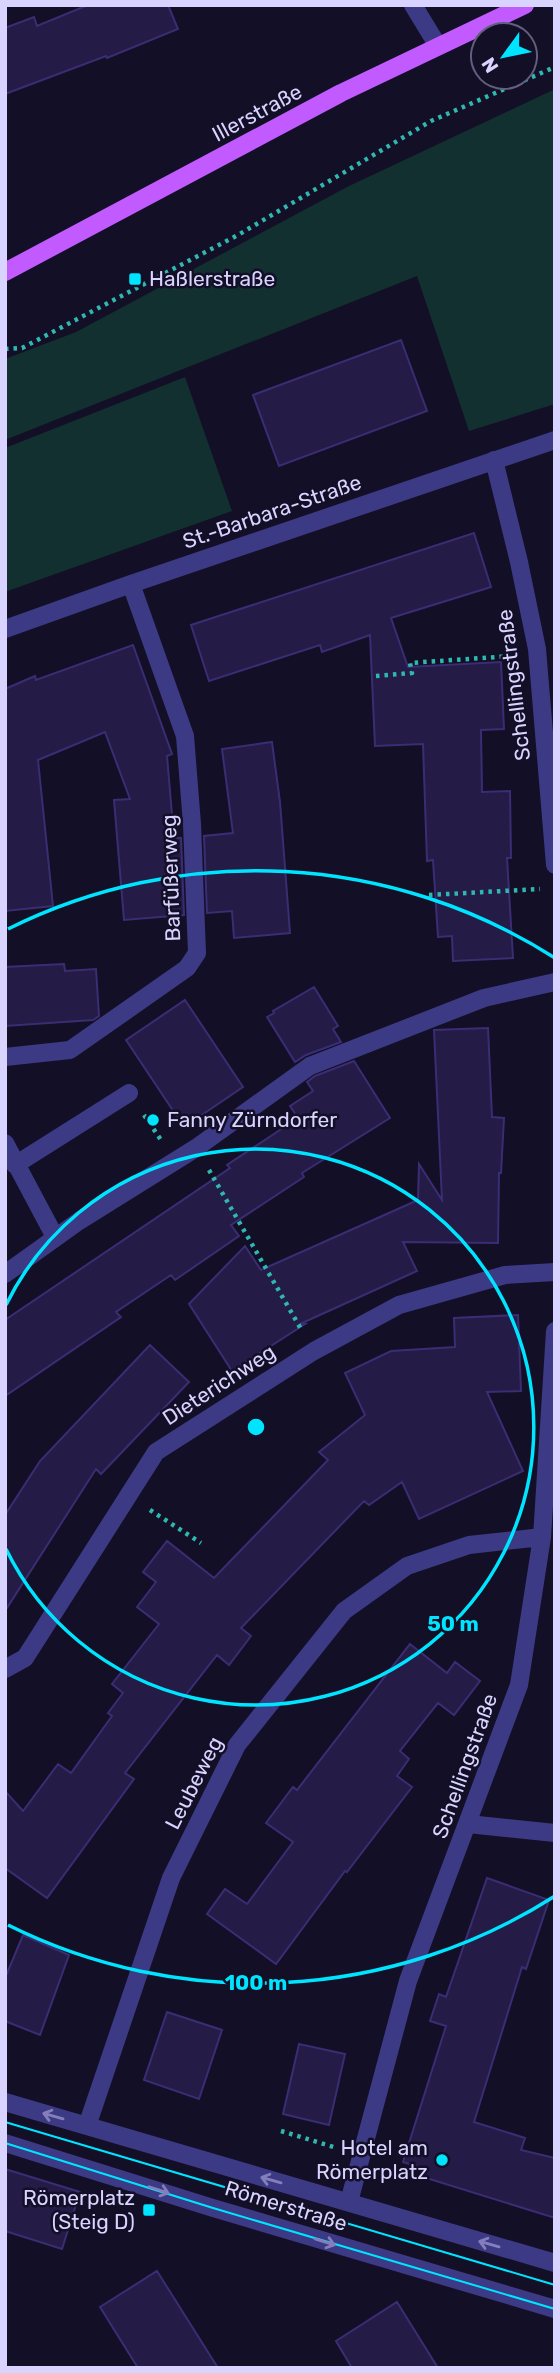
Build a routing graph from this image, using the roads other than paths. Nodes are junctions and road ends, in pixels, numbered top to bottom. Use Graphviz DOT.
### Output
graph roads {
  1 [pos="413,5"];
  2 [pos="525,5"];
  3 [pos="438,46"];
  4 [pos="8,269"];
  5 [pos="555,440"];
  6 [pos="494,460"];
  7 [pos="131,584"];
  8 [pos="5,629"];
  9 [pos="555,866"];
  10 [pos="555,982"];
  11 [pos="5,1057"];
  12 [pos="129,1093"];
  13 [pos="5,1143"];
  14 [pos="15,1165"];
  15 [pos="55,1237"];
  16 [pos="555,1272"];
  17 [pos="5,1274"];
  18 [pos="555,1331"];
  19 [pos="542,1537"];
  20 [pos="5,1669"];
  21 [pos="468,1824"];
  22 [pos="555,1833"];
  23 [pos="5,2102"];
  24 [pos="87,2126"];
  25 [pos="5,2143"];
  26 [pos="349,2203"];
  27 [pos="555,2263"];
  28 [pos="555,2309"];
  1 -- 3 [label="street"];
  2 -- 3 [label="main road, Illerstraße"];
  3 -- 4 [label="main road, Illerstraße"];
  5 -- 6 [label="street, St.-Barbara-Straße"];
  6 -- 7 [label="street, St.-Barbara-Straße"];
  6 -- 9 [label="street, Schellingstraße"];
  7 -- 8 [label="street, St.-Barbara-Straße"];
  7 -- 11 [label="street, Barfüßerweg"];
  10 -- 15 [label="street"];
  12 -- 14 [label="street"];
  13 -- 14 [label="street"];
  14 -- 15 [label="street"];
  15 -- 17 [label="street"];
  16 -- 20 [label="street, Dieterichweg"];
  18 -- 19 [label="street, Schellingstraße"];
  19 -- 21 [label="street, Schellingstraße"];
  19 -- 24 [label="street, Leubeweg"];
  21 -- 22 [label="street"];
  21 -- 26 [label="street, Schellingstraße"];
  24 -- 23 [label="street, Römerstraße, one-way"];
  26 -- 24 [label="street, Römerstraße, one-way"];
  25 -- 28 [label="street, Römerstraße, one-way"];
  27 -- 26 [label="street, Römerstraße, one-way"];
}
